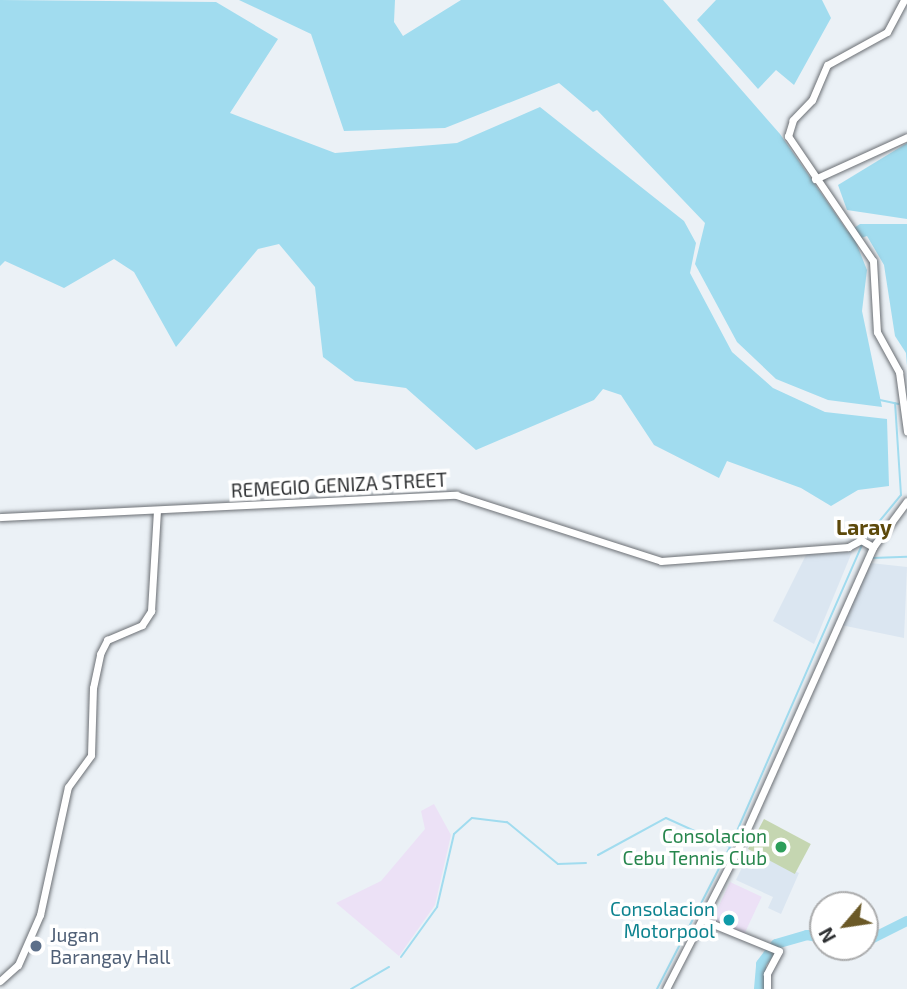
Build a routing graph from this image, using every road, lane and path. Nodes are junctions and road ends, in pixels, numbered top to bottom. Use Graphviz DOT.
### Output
graph roads {
  1 [pos="904,0"];
  2 [pos="907,137"];
  3 [pos="815,179"];
  4 [pos="907,431"];
  5 [pos="907,501"];
  6 [pos="157,510"];
  7 [pos="0,517"];
  8 [pos="867,543"];
  9 [pos="703,920"];
  10 [pos="0,981"];
  11 [pos="666,989"];
  12 [pos="767,989"];
  1 -- 3 [label="street"];
  2 -- 3 [label="street"];
  3 -- 4 [label="street"];
  5 -- 8 [label="street"];
  6 -- 7 [label="street, REMEGIO GENIZA STREET"];
  6 -- 8 [label="street, REMEGIO GENIZA STREET"];
  6 -- 10 [label="street"];
  8 -- 9 [label="street"];
  9 -- 11 [label="street"];
  9 -- 12 [label="street"];
}
